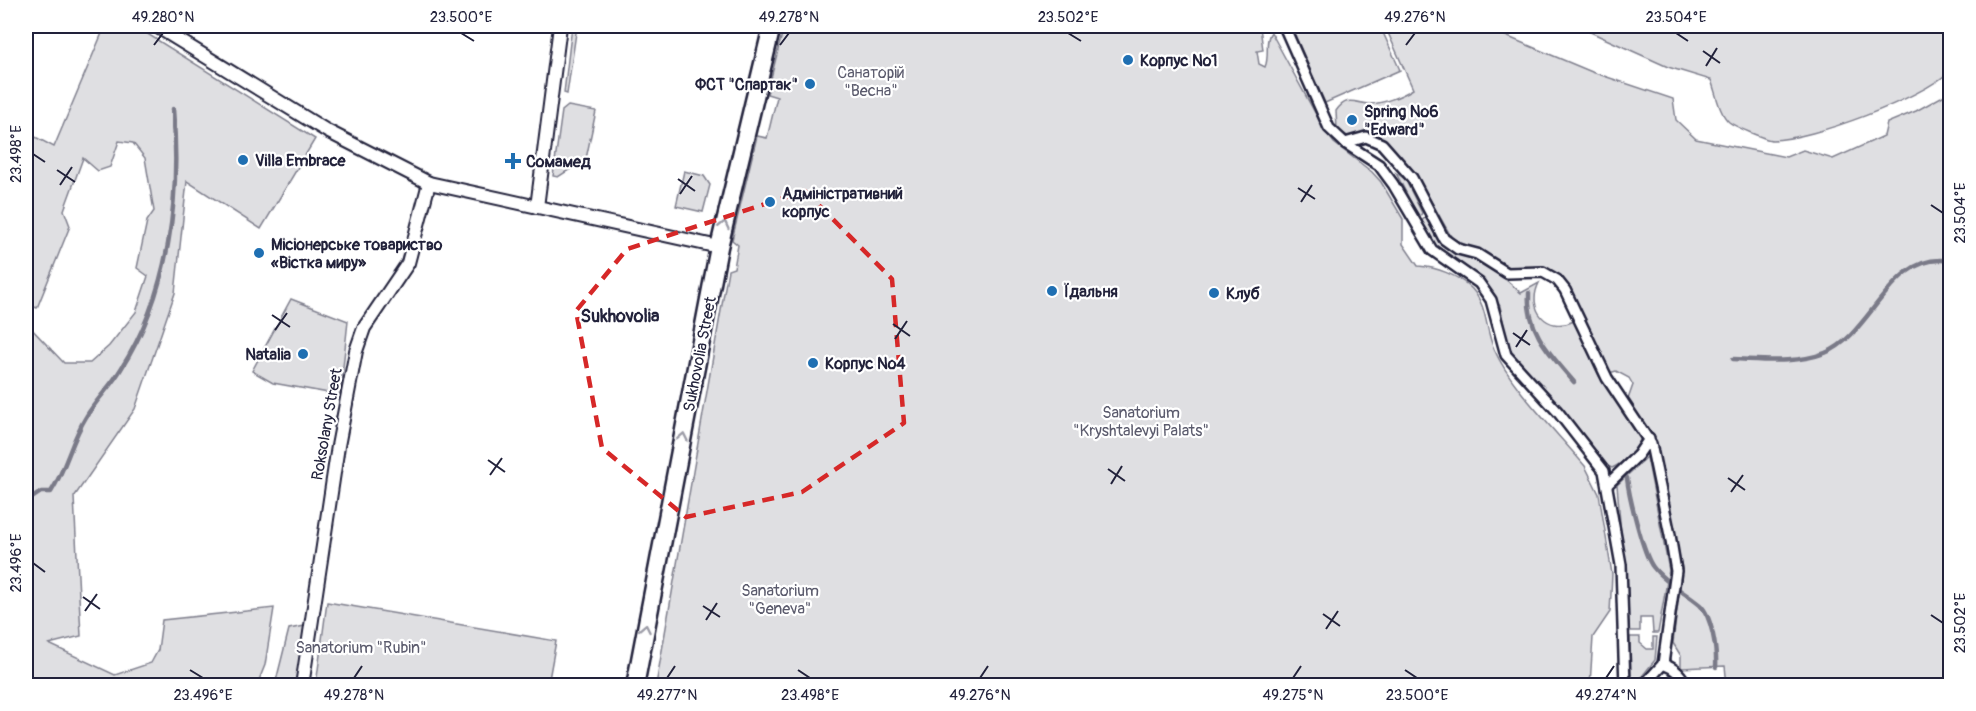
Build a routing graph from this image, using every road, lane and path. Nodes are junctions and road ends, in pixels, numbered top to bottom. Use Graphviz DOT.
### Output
graph roads {
  1 [pos="156,26"];
  2 [pos="560,26"];
  3 [pos="772,26"];
  4 [pos="1284,26"];
  5 [pos="1345,144"];
  6 [pos="429,183"];
  7 [pos="537,207"];
  8 [pos="719,247"];
  9 [pos="1649,440"];
  10 [pos="1608,484"];
  11 [pos="1663,664"];
  12 [pos="302,686"];
  13 [pos="635,686"];
  14 [pos="1625,686"];
  15 [pos="1643,686"];
  16 [pos="1686,686"];
  1 -- 6 [label="street"];
  2 -- 7 [label="street"];
  8 -- 3 [label="street, Sukhovolia Street, one-way"];
  4 -- 5 [label="street"];
  5 -- 9 [label="street"];
  5 -- 10 [label="street"];
  6 -- 7 [label="street"];
  6 -- 12 [label="street, Roksolany Street"];
  7 -- 8 [label="street"];
  13 -- 8 [label="street, Sukhovolia Street, one-way"];
  9 -- 10 [label="street"];
  9 -- 11 [label="street"];
  10 -- 14 [label="street"];
  11 -- 15 [label="street"];
  11 -- 16 [label="street"];
}
